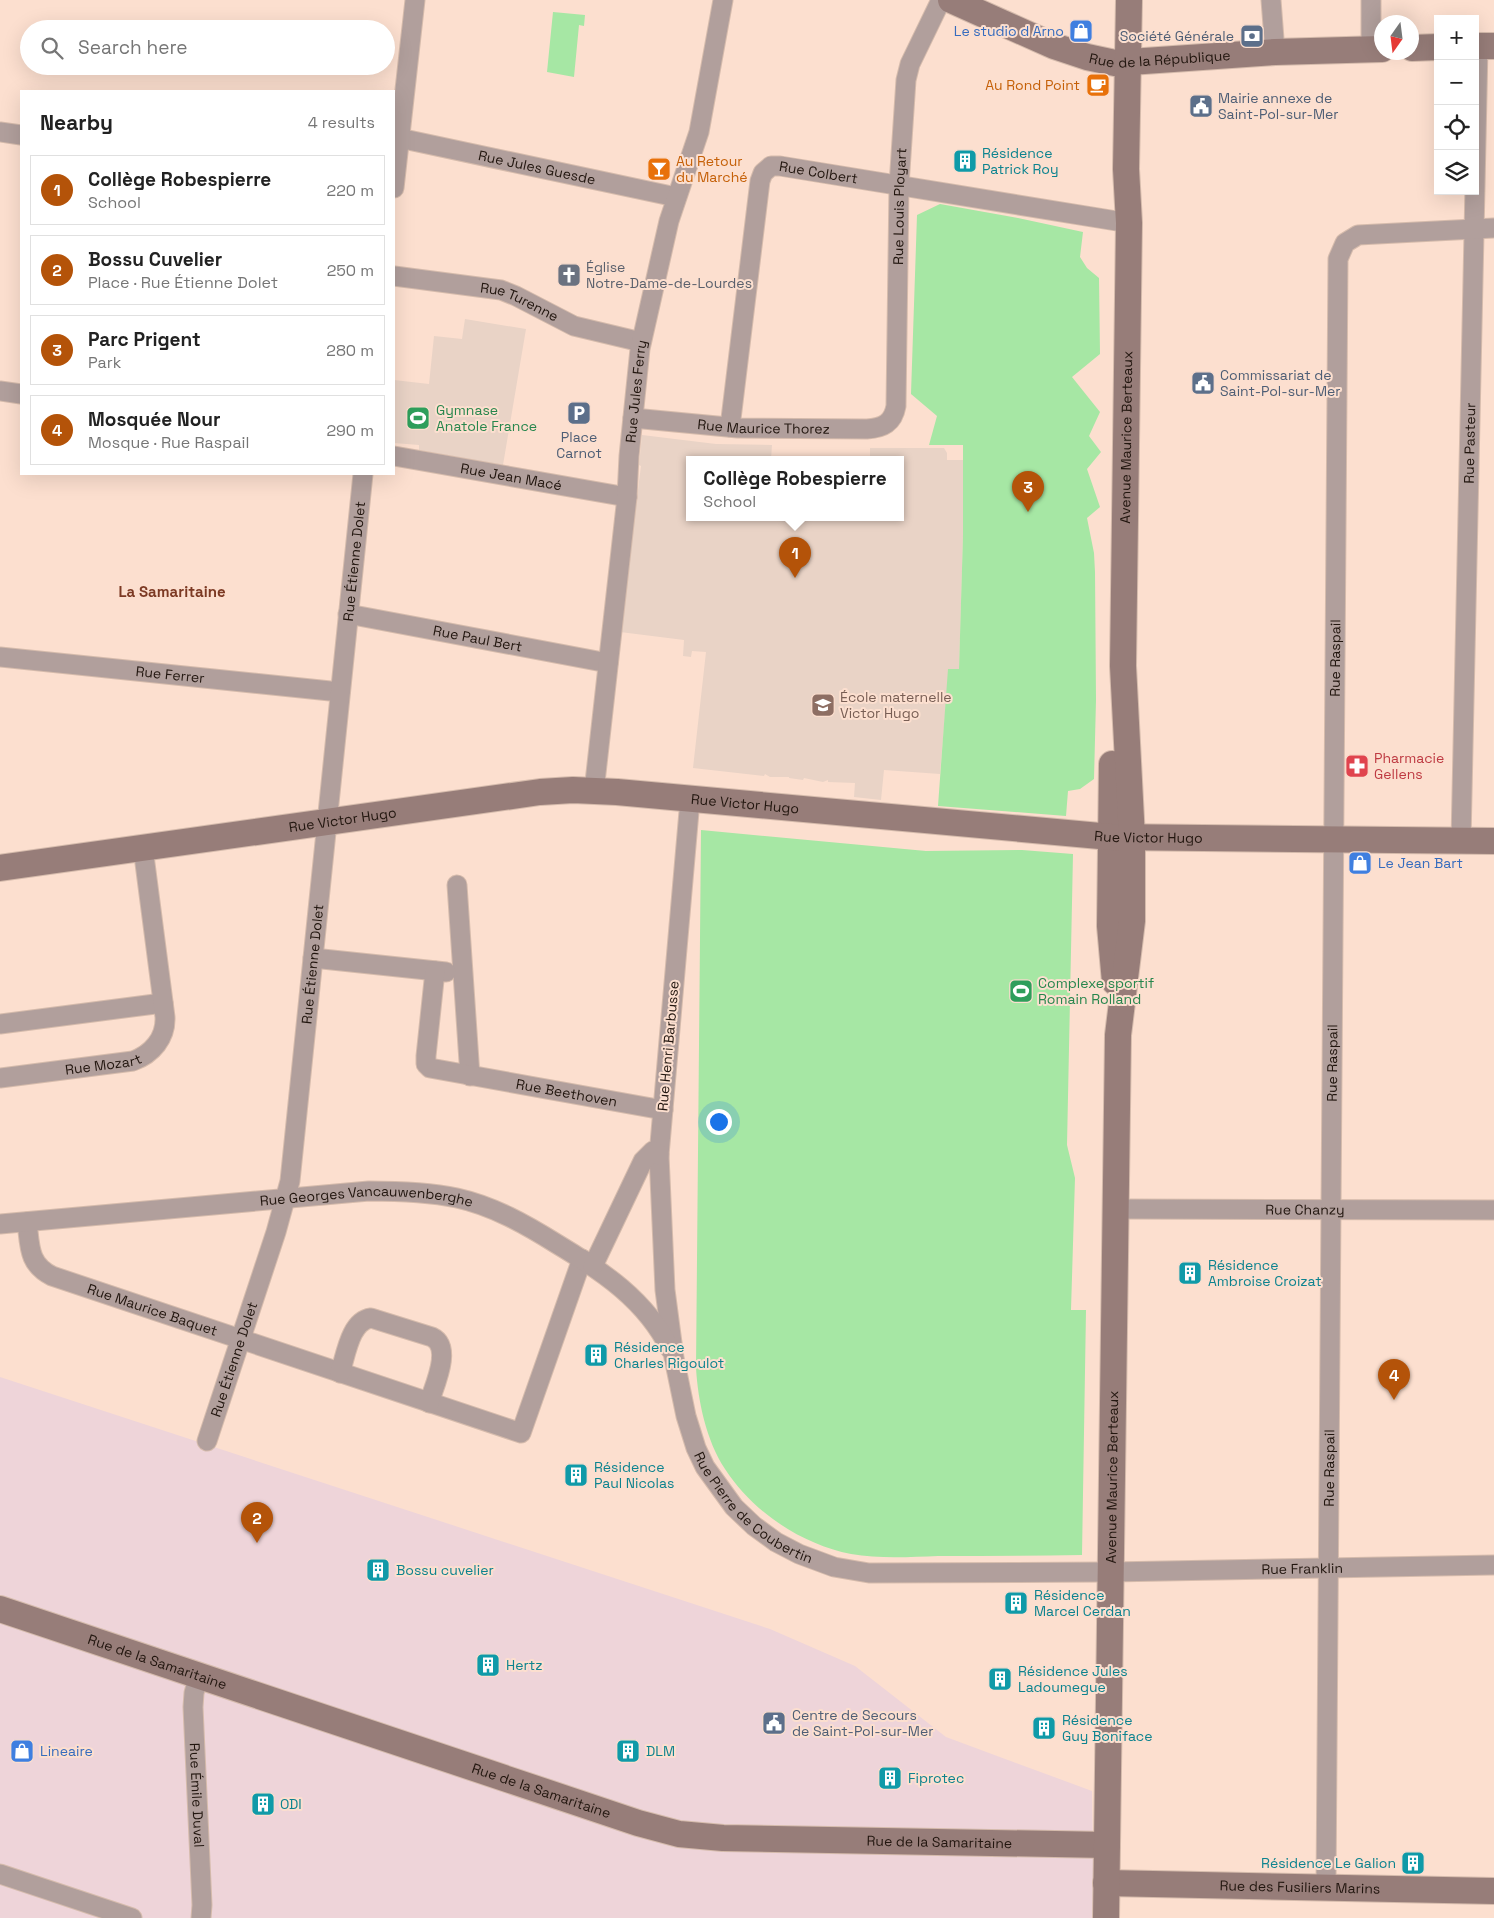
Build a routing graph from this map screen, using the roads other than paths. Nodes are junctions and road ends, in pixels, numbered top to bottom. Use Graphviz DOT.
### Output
graph roads {
  1 [pos="415,0"];
  2 [pos="723,0"];
  3 [pos="941,0"];
  4 [pos="951,0"];
  5 [pos="1128,0"];
  6 [pos="1144,0"];
  7 [pos="1271,0"];
  8 [pos="1371,0"];
  9 [pos="1374,29"];
  10 [pos="1483,46"];
  11 [pos="1434,47"];
  12 [pos="1419,48"];
  13 [pos="1374,49"];
  14 [pos="1275,52"];
  15 [pos="1135,63"];
  16 [pos="0,132"];
  17 [pos="20,135"];
  18 [pos="399,138"];
  19 [pos="395,176"];
  20 [pos="899,186"];
  21 [pos="676,197"];
  22 [pos="1129,216"];
  23 [pos="1494,228"];
  24 [pos="1474,229"];
  25 [pos="395,276"];
  26 [pos="641,342"];
  27 [pos="0,390"];
  28 [pos="20,394"];
  29 [pos="633,418"];
  30 [pos="892,419"];
  31 [pos="730,427"];
  32 [pos="395,456"];
  33 [pos="363,475"];
  34 [pos="627,497"];
  35 [pos="348,614"];
  36 [pos="0,657"];
  37 [pos="608,663"];
  38 [pos="340,692"];
  39 [pos="594,791"];
  40 [pos="690,800"];
  41 [pos="326,823"];
  42 [pos="1122,837"];
  43 [pos="1334,840"];
  44 [pos="1461,841"];
  45 [pos="1494,841"];
  46 [pos="143,848"];
  47 [pos="0,868"];
  48 [pos="457,885"];
  49 [pos="313,958"];
  50 [pos="435,971"];
  51 [pos="463,974"];
  52 [pos="163,1002"];
  53 [pos="0,1024"];
  54 [pos="470,1076"];
  55 [pos="0,1078"];
  56 [pos="663,1110"];
  57 [pos="659,1155"];
  58 [pos="286,1198"];
  59 [pos="1116,1209"];
  60 [pos="1331,1210"];
  61 [pos="1494,1210"];
  62 [pos="27,1222"];
  63 [pos="0,1224"];
  64 [pos="587,1262"];
  65 [pos="240,1340"];
  66 [pos="674,1358"];
  67 [pos="340,1373"];
  68 [pos="428,1402"];
  69 [pos="207,1442"];
  70 [pos="1494,1565"];
  71 [pos="1328,1568"];
  72 [pos="1111,1572"];
  73 [pos="0,1609"];
  74 [pos="199,1675"];
  75 [pos="1107,1845"];
  76 [pos="0,1874"];
  77 [pos="1106,1883"];
  78 [pos="1326,1888"];
  79 [pos="1494,1891"];
  80 [pos="132,1918"];
  81 [pos="201,1918"];
  82 [pos="1106,1918"];
  1 -- 18 [label="street"];
  2 -- 21 [label="street, Rue Jules Ferry"];
  3 -- 20 [label="street, Rue Louis Ployart"];
  4 -- 15 [label="street, Rue de la République"];
  5 -- 15 [label="street, Avenue Maurice Berteaux"];
  6 -- 15 [label="street, Avenue Maurice Berteaux"];
  7 -- 14 [label="street"];
  8 -- 9 [label="street"];
  10 -- 24 [label="street, Rue Pasteur"];
  11 -- 12 [label="street"];
  13 -- 14 [label="street, Rue de la République"];
  14 -- 15 [label="street, Rue de la République"];
  15 -- 22 [label="street, Avenue Maurice Berteaux"];
  16 -- 17 [label="street"];
  18 -- 19 [label="street"];
  18 -- 21 [label="street, Rue Jules Guesde"];
  20 -- 22 [label="street, Rue Colbert"];
  20 -- 30 [label="street, Rue Louis Ployart"];
  20 -- 31 [label="street, Rue Colbert"];
  21 -- 26 [label="street, Rue Jules Ferry"];
  22 -- 42 [label="street, Avenue Maurice Berteaux"];
  23 -- 24 [label="street"];
  24 -- 43 [label="street, Rue Raspail"];
  24 -- 44 [label="street, Rue Pasteur"];
  25 -- 26 [label="street, Rue Turenne"];
  26 -- 29 [label="street, Rue Jules Ferry"];
  27 -- 28 [label="street"];
  29 -- 31 [label="street, Rue Maurice Thorez"];
  29 -- 34 [label="street, Rue Jules Ferry"];
  30 -- 31 [label="street, Rue Maurice Thorez"];
  32 -- 34 [label="street, Rue Jean Macé"];
  33 -- 35 [label="street, Rue Étienne Dolet"];
  34 -- 37 [label="street, Rue Jules Ferry"];
  35 -- 37 [label="street, Rue Paul Bert"];
  35 -- 38 [label="street, Rue Étienne Dolet"];
  36 -- 38 [label="street, Rue Ferrer"];
  37 -- 39 [label="street, Rue Jules Ferry"];
  38 -- 41 [label="street, Rue Étienne Dolet"];
  39 -- 40 [label="street, Rue Victor Hugo"];
  39 -- 41 [label="street, Rue Victor Hugo"];
  40 -- 42 [label="street, Rue Victor Hugo"];
  40 -- 56 [label="street, Rue Henri Barbusse"];
  41 -- 46 [label="street, Rue Victor Hugo"];
  41 -- 49 [label="street, Rue Étienne Dolet"];
  42 -- 43 [label="street, Rue Victor Hugo"];
  42 -- 59 [label="street, Avenue Maurice Berteaux"];
  43 -- 44 [label="street, Rue Victor Hugo"];
  43 -- 60 [label="street, Rue Raspail"];
  44 -- 45 [label="street, Rue Victor Hugo"];
  46 -- 47 [label="street, Rue Victor Hugo"];
  46 -- 52 [label="street, Rue Mozart"];
  48 -- 51 [label="street"];
  49 -- 50 [label="street"];
  49 -- 58 [label="street, Rue Étienne Dolet"];
  50 -- 51 [label="street"];
  50 -- 54 [label="street, Rue Beethoven"];
  51 -- 54 [label="street"];
  52 -- 53 [label="street"];
  52 -- 55 [label="street, Rue Mozart"];
  54 -- 56 [label="street, Rue Beethoven"];
  56 -- 57 [label="street, Rue Henri Barbusse"];
  57 -- 64 [label="street"];
  57 -- 66 [label="street, Rue Pierre de Coubertin"];
  58 -- 62 [label="street, Rue Georges Vancauwenberghe"];
  58 -- 64 [label="street, Rue Georges Vancauwenberghe"];
  58 -- 65 [label="street, Rue Étienne Dolet"];
  59 -- 60 [label="street, Rue Chanzy"];
  59 -- 72 [label="street, Avenue Maurice Berteaux"];
  60 -- 61 [label="street, Rue Chanzy"];
  60 -- 71 [label="street, Rue Raspail"];
  62 -- 63 [label="street, Rue Georges Vancauwenberghe"];
  62 -- 65 [label="street, Rue Maurice Baquet"];
  64 -- 66 [label="street, Rue Georges Vancauwenberghe"];
  64 -- 68 [label="street, Rue Maurice Baquet"];
  65 -- 67 [label="street, Rue Maurice Baquet"];
  65 -- 69 [label="street, Rue Étienne Dolet"];
  66 -- 72 [label="street, Rue Pierre de Coubertin"];
  67 -- 68 [label="street, Rue Maurice Baquet"];
  67 -- 68 [label="street"];
  70 -- 71 [label="street, Rue Franklin"];
  71 -- 72 [label="street, Rue Franklin"];
  71 -- 78 [label="street, Rue Raspail"];
  72 -- 75 [label="street, Avenue Maurice Berteaux"];
  73 -- 74 [label="street, Rue de la Samaritaine"];
  74 -- 75 [label="street, Rue de la Samaritaine"];
  74 -- 81 [label="street, Rue Émile Duval"];
  75 -- 77 [label="street, Avenue Maurice Berteaux"];
  76 -- 80 [label="street"];
  77 -- 78 [label="street, Rue des Fusiliers Marins"];
  77 -- 82 [label="street, Avenue Maurice Berteaux"];
  78 -- 79 [label="street, Rue des Fusiliers Marins"];
}
